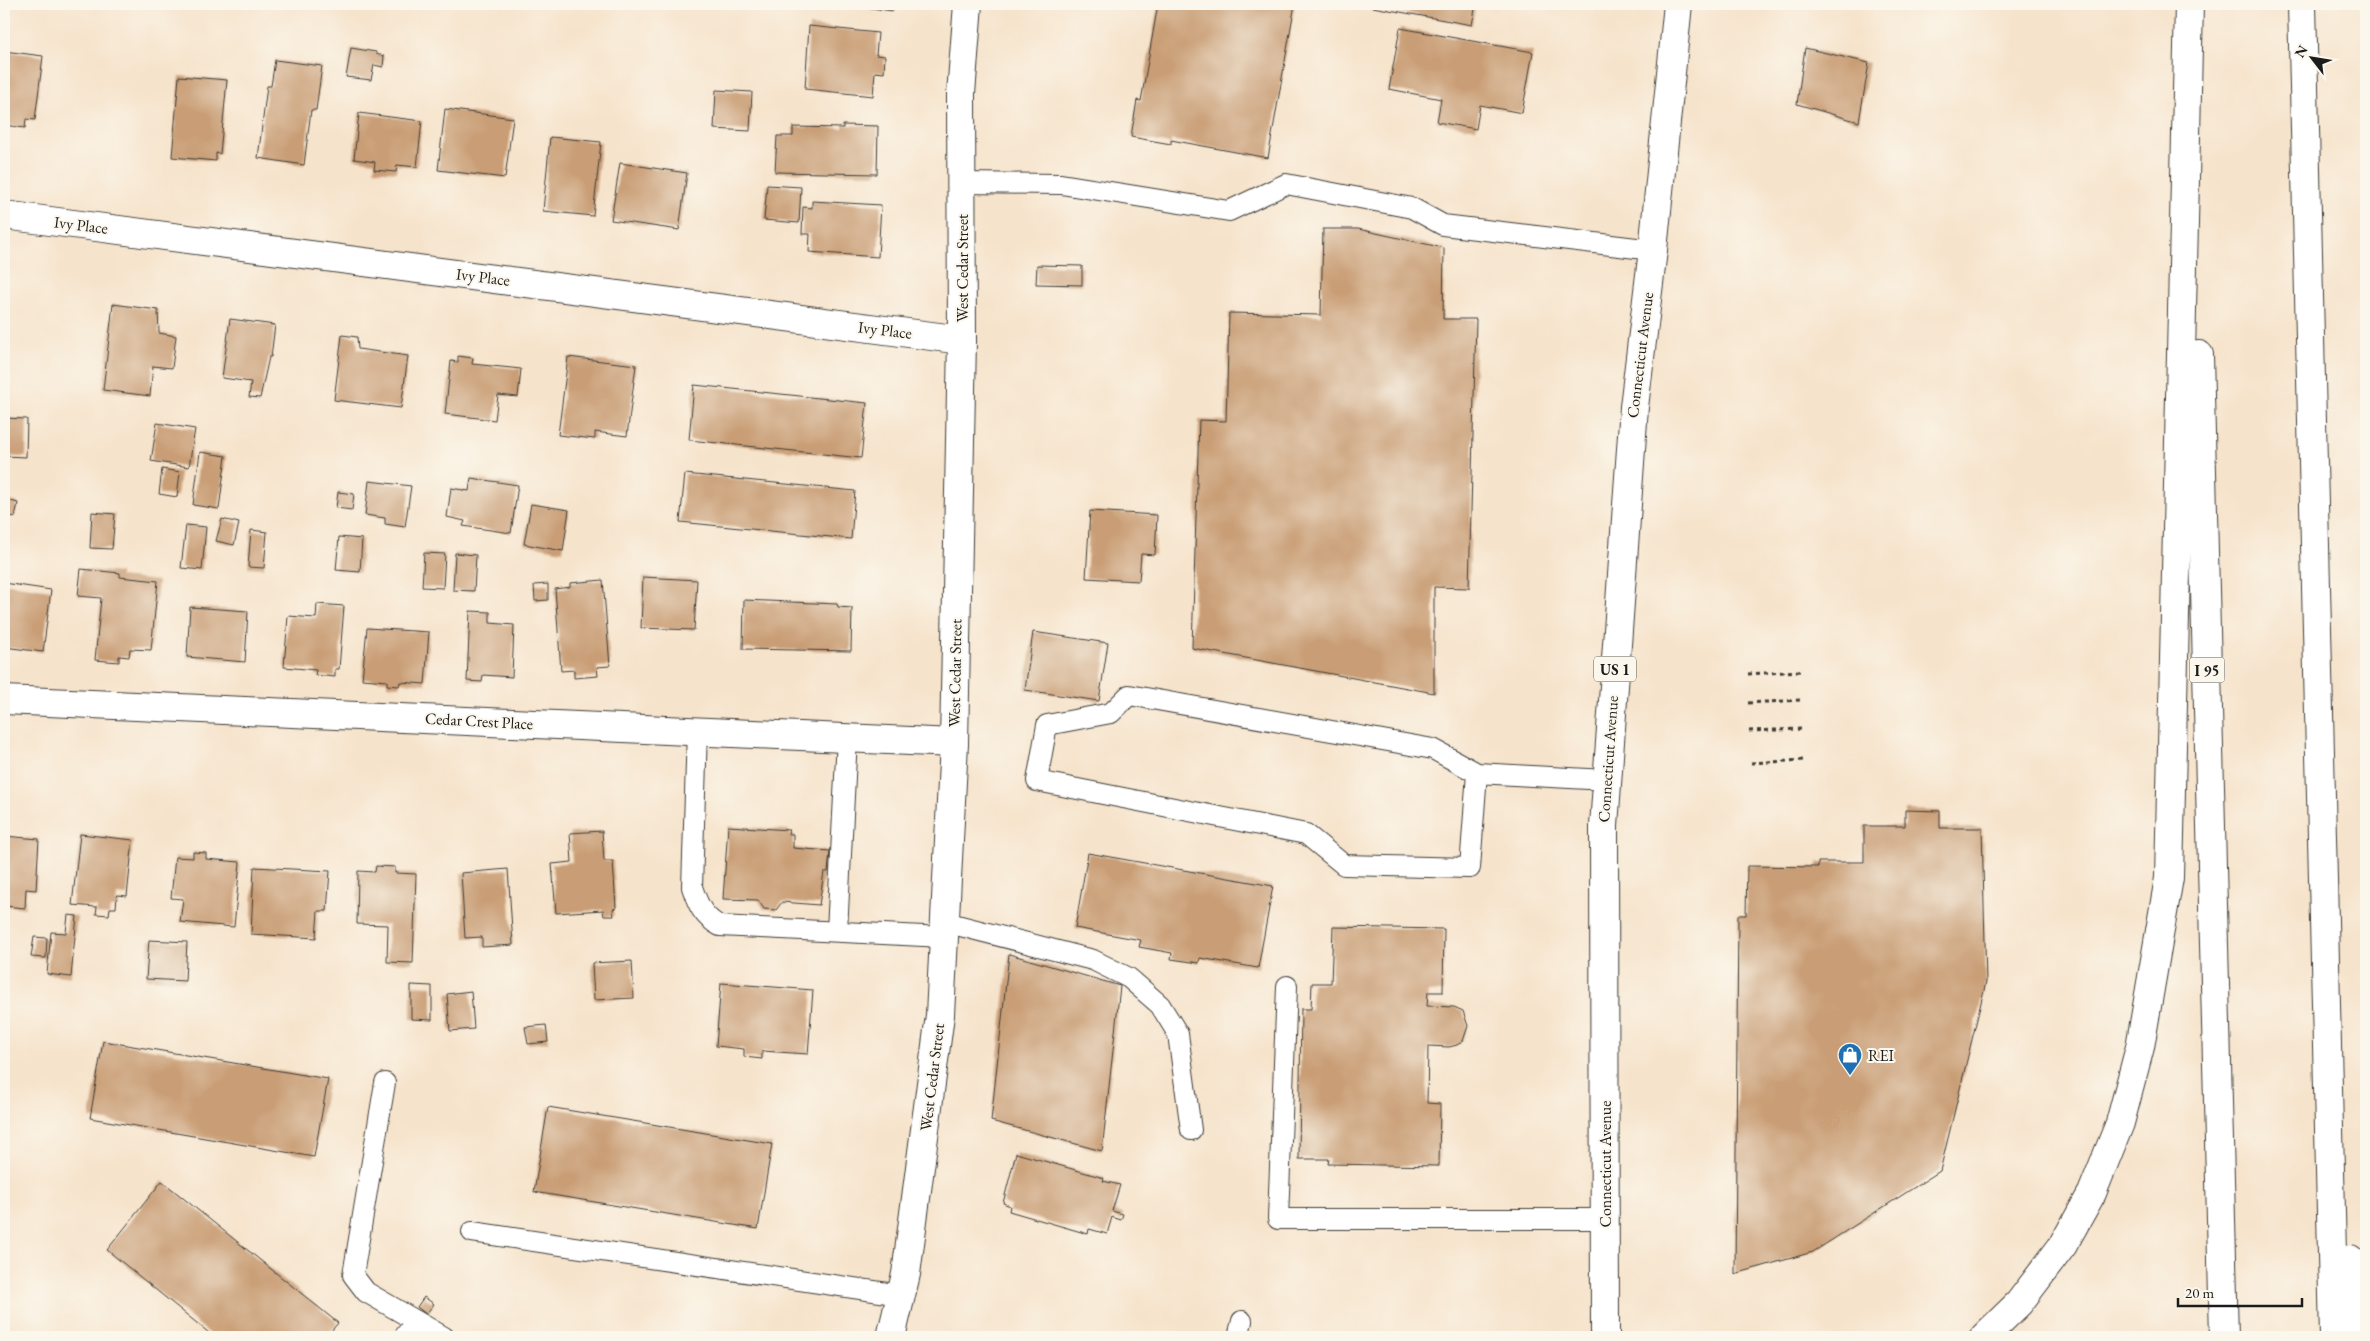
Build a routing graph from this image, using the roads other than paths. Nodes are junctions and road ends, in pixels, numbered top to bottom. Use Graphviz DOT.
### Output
graph roads {
  1 [pos="968,4"];
  2 [pos="1678,4"];
  3 [pos="2190,4"];
  4 [pos="2302,4"];
  5 [pos="962,183"];
  6 [pos="4,215"];
  7 [pos="1653,250"];
  8 [pos="962,340"];
  9 [pos="4,700"];
  10 [pos="697,731"];
  11 [pos="848,738"];
  12 [pos="954,743"];
  13 [pos="1477,773"];
  14 [pos="1607,780"];
  15 [pos="2324,912"];
  16 [pos="944,929"];
  17 [pos="838,931"];
  18 [pos="1287,986"];
  19 [pos="385,1083"];
  20 [pos="1191,1130"];
  21 [pos="1605,1219"];
  22 [pos="472,1232"];
  23 [pos="901,1295"];
  24 [pos="416,1321"];
  25 [pos="404,1337"];
  26 [pos="444,1337"];
  27 [pos="891,1337"];
  28 [pos="1605,1337"];
  29 [pos="1984,1337"];
  30 [pos="2224,1337"];
  31 [pos="2334,1337"];
  32 [pos="2355,1337"];
  1 -- 5 [label="main road, West Cedar Street"];
  2 -- 7 [label="main road, Connecticut Avenue / US 1"];
  3 -- 29 [label="main road"];
  3 -- 30 [label="main road, I 95"];
  4 -- 15 [label="main road"];
  5 -- 7 [label="lane"];
  5 -- 8 [label="main road, West Cedar Street"];
  6 -- 8 [label="main road, Ivy Place"];
  7 -- 14 [label="main road, Connecticut Avenue / US 1"];
  8 -- 12 [label="main road, West Cedar Street"];
  9 -- 10 [label="main road, Cedar Crest Place"];
  10 -- 11 [label="main road, Cedar Crest Place"];
  10 -- 17 [label="lane"];
  11 -- 12 [label="main road, Cedar Crest Place"];
  11 -- 17 [label="lane"];
  12 -- 16 [label="main road, West Cedar Street"];
  13 -- 13 [label="lane"];
  13 -- 14 [label="lane"];
  14 -- 21 [label="main road, Connecticut Avenue / US 1"];
  15 -- 31 [label="main road"];
  15 -- 32 [label="main road"];
  16 -- 17 [label="lane"];
  16 -- 20 [label="lane"];
  16 -- 23 [label="main road, West Cedar Street"];
  18 -- 21 [label="lane"];
  19 -- 24 [label="lane"];
  21 -- 28 [label="main road, Connecticut Avenue / US 1"];
  22 -- 23 [label="lane"];
  23 -- 27 [label="main road, West Cedar Street"];
  24 -- 25 [label="lane"];
  24 -- 26 [label="lane"];
}
